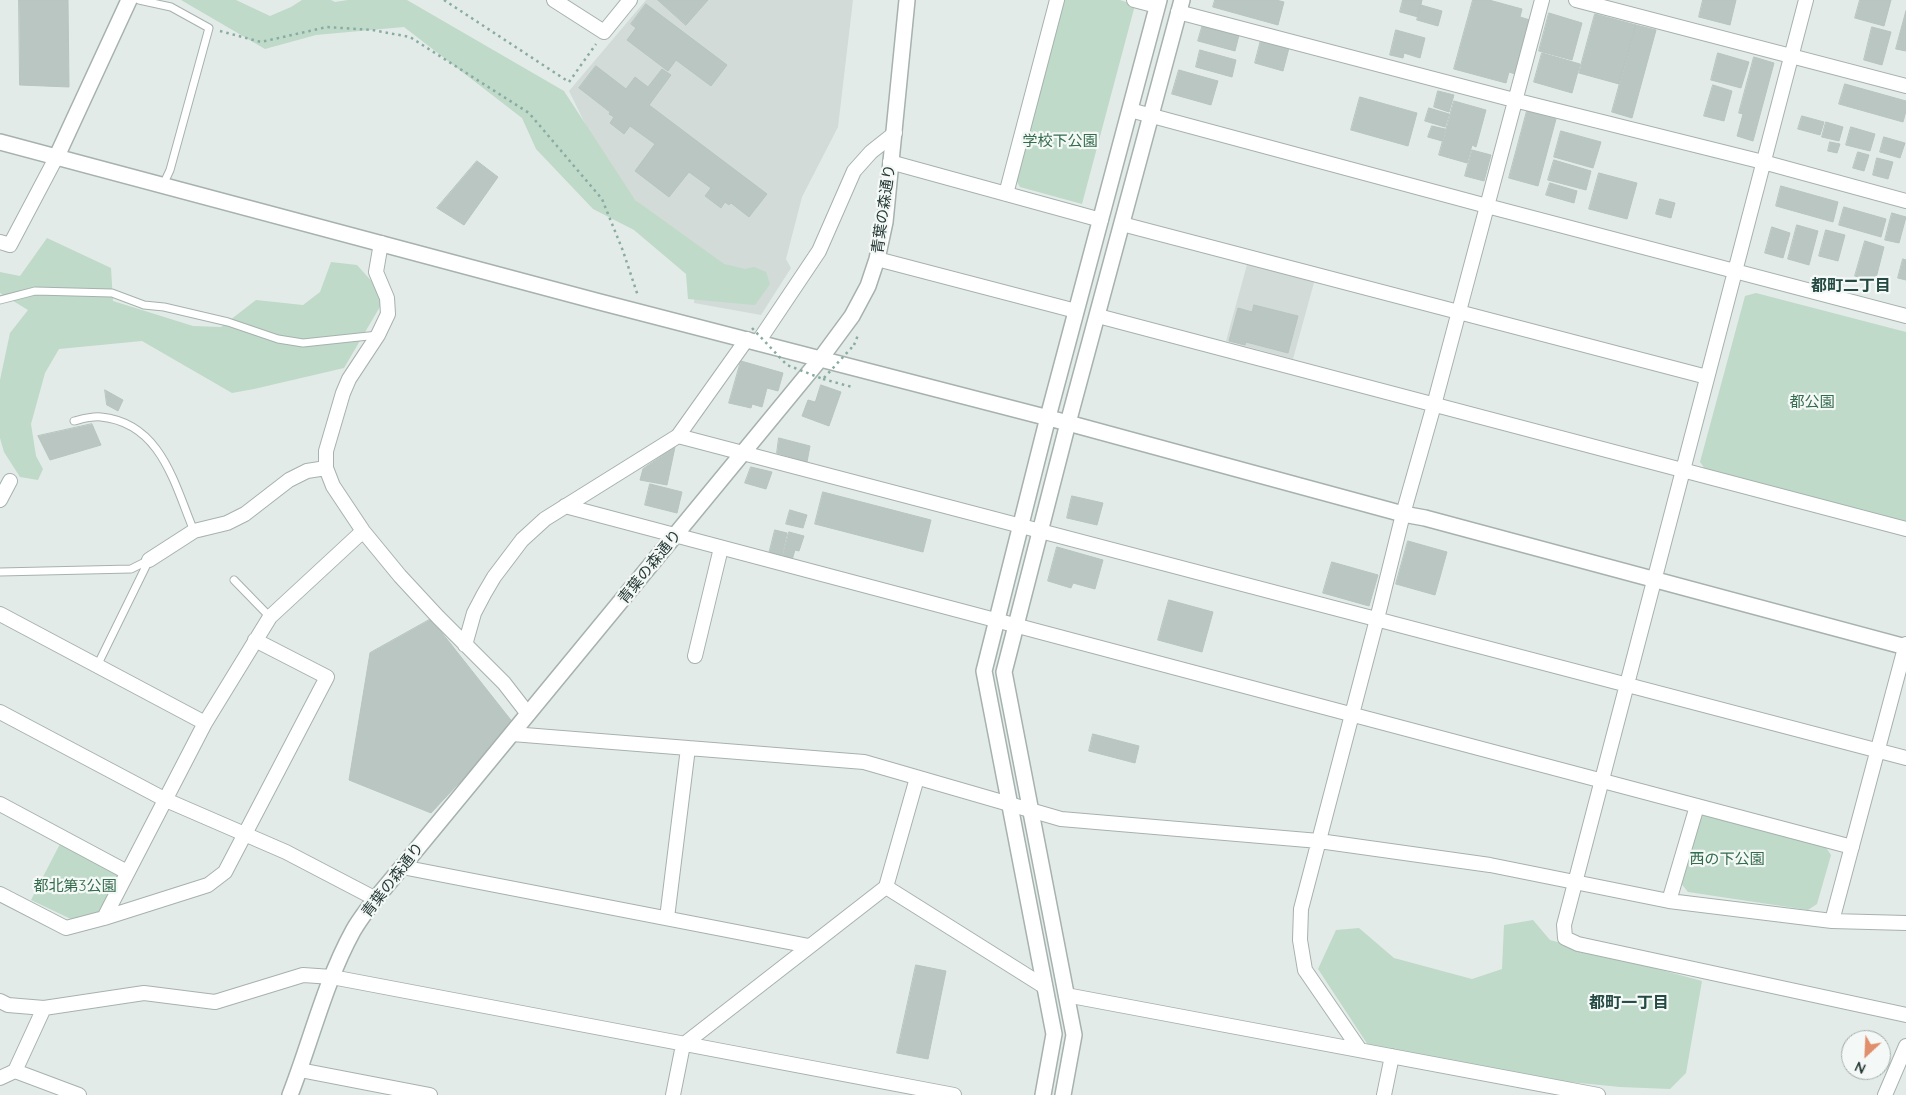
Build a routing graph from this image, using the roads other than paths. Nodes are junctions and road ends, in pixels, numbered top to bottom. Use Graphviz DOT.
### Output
graph roads {
  1 [pos="129,0"];
  2 [pos="139,0"];
  3 [pos="554,0"];
  4 [pos="630,0"];
  5 [pos="907,0"];
  6 [pos="1057,0"];
  7 [pos="1134,0"];
  8 [pos="1542,0"];
  9 [pos="1576,0"];
  10 [pos="1806,0"];
  11 [pos="1158,3"];
  12 [pos="1180,6"];
  13 [pos="1791,56"];
  14 [pos="1906,86"];
  15 [pos="1514,100"];
  16 [pos="1130,110"];
  17 [pos="1151,116"];
  18 [pos="895,133"];
  19 [pos="0,142"];
  20 [pos="57,156"];
  21 [pos="890,162"];
  22 [pos="1763,162"];
  23 [pos="163,185"];
  24 [pos="1006,194"];
  25 [pos="1906,201"];
  26 [pos="1487,206"];
  27 [pos="1100,220"];
  28 [pos="1122,224"];
  29 [pos="0,242"];
  30 [pos="381,243"];
  31 [pos="877,259"];
  32 [pos="1735,272"];
  33 [pos="0,300"];
  34 [pos="1076,312"];
  35 [pos="1459,312"];
  36 [pos="1098,316"];
  37 [pos="1906,316"];
  38 [pos="378,335"];
  39 [pos="753,336"];
  40 [pos="821,358"];
  41 [pos="1707,377"];
  42 [pos="1434,405"];
  43 [pos="1048,417"];
  44 [pos="74,421"];
  45 [pos="1068,422"];
  46 [pos="678,436"];
  47 [pos="744,453"];
  48 [pos="326,468"];
  49 [pos="1682,470"];
  50 [pos="10,482"];
  51 [pos="0,500"];
  52 [pos="565,506"];
  53 [pos="1403,514"];
  54 [pos="1022,526"];
  55 [pos="1906,529"];
  56 [pos="194,531"];
  57 [pos="363,531"];
  58 [pos="1041,531"];
  59 [pos="675,536"];
  60 [pos="721,548"];
  61 [pos="149,560"];
  62 [pos="0,572"];
  63 [pos="1654,579"];
  64 [pos="234,580"];
  65 [pos="0,614"];
  66 [pos="270,617"];
  67 [pos="1377,620"];
  68 [pos="997,621"];
  69 [pos="1016,626"];
  70 [pos="254,640"];
  71 [pos="465,644"];
  72 [pos="1906,646"];
  73 [pos="695,656"];
  74 [pos="97,666"];
  75 [pos="1626,685"];
  76 [pos="0,712"];
  77 [pos="528,714"];
  78 [pos="1352,715"];
  79 [pos="205,723"];
  80 [pos="512,734"];
  81 [pos="688,748"];
  82 [pos="1878,751"];
  83 [pos="1906,758"];
  84 [pos="917,778"];
  85 [pos="1601,781"];
  86 [pos="166,800"];
  87 [pos="0,804"];
  88 [pos="1010,805"];
  89 [pos="1697,806"];
  90 [pos="1030,811"];
  91 [pos="246,834"];
  92 [pos="1319,841"];
  93 [pos="1852,847"];
  94 [pos="402,867"];
  95 [pos="127,872"];
  96 [pos="1575,882"];
  97 [pos="886,887"];
  98 [pos="0,894"];
  99 [pos="376,899"];
  100 [pos="1669,901"];
  101 [pos="104,918"];
  102 [pos="667,918"];
  103 [pos="1832,920"];
  104 [pos="1906,923"];
  105 [pos="809,946"];
  106 [pos="332,977"];
  107 [pos="1045,988"];
  108 [pos="1066,995"];
  109 [pos="0,1001"];
  110 [pos="44,1008"];
  111 [pos="1906,1016"];
  112 [pos="683,1045"];
  113 [pos="1906,1046"];
  114 [pos="1360,1050"];
  115 [pos="1392,1056"];
  116 [pos="300,1070"];
  117 [pos="15,1072"];
  118 [pos="0,1078"];
  119 [pos="79,1095"];
  120 [pos="290,1095"];
  121 [pos="430,1095"];
  122 [pos="673,1095"];
  123 [pos="954,1095"];
  124 [pos="1043,1095"];
  125 [pos="1063,1095"];
  126 [pos="1384,1095"];
  127 [pos="1598,1095"];
  128 [pos="1885,1095"];
  1 -- 20 [label="street"];
  2 -- 23 [label="lane"];
  3 -- 4 [label="street"];
  5 -- 18 [label="street, 青葉の森通り"];
  6 -- 24 [label="street"];
  7 -- 11 [label="street"];
  8 -- 15 [label="street"];
  9 -- 13 [label="street"];
  10 -- 13 [label="street"];
  11 -- 16 [label="street"];
  12 -- 15 [label="street"];
  12 -- 17 [label="street"];
  13 -- 14 [label="street"];
  13 -- 22 [label="street"];
  15 -- 22 [label="street"];
  15 -- 26 [label="street"];
  16 -- 17 [label="street"];
  16 -- 27 [label="street"];
  17 -- 26 [label="street"];
  17 -- 28 [label="street"];
  18 -- 21 [label="street, 青葉の森通り"];
  18 -- 39 [label="street"];
  19 -- 20 [label="street"];
  20 -- 23 [label="street"];
  20 -- 29 [label="street"];
  21 -- 24 [label="street"];
  21 -- 31 [label="street, 青葉の森通り"];
  22 -- 25 [label="street"];
  22 -- 32 [label="street"];
  23 -- 30 [label="street"];
  24 -- 27 [label="street"];
  26 -- 32 [label="street"];
  26 -- 35 [label="street"];
  27 -- 34 [label="street"];
  28 -- 35 [label="street"];
  28 -- 36 [label="street"];
  30 -- 38 [label="street"];
  30 -- 39 [label="street"];
  31 -- 34 [label="street"];
  31 -- 40 [label="street, 青葉の森通り"];
  32 -- 37 [label="street"];
  32 -- 41 [label="street"];
  33 -- 38 [label="lane"];
  34 -- 43 [label="street"];
  35 -- 41 [label="street"];
  35 -- 42 [label="street"];
  36 -- 42 [label="street"];
  36 -- 45 [label="street"];
  38 -- 48 [label="street"];
  39 -- 40 [label="street"];
  39 -- 46 [label="street"];
  40 -- 43 [label="street"];
  40 -- 47 [label="street, 青葉の森通り"];
  41 -- 49 [label="street"];
  42 -- 49 [label="street"];
  42 -- 53 [label="street"];
  43 -- 45 [label="street"];
  43 -- 54 [label="street"];
  44 -- 56 [label="lane"];
  45 -- 53 [label="street"];
  45 -- 58 [label="street"];
  46 -- 47 [label="street"];
  46 -- 52 [label="street"];
  47 -- 54 [label="street"];
  47 -- 59 [label="street, 青葉の森通り"];
  48 -- 56 [label="street"];
  48 -- 57 [label="street"];
  49 -- 55 [label="street"];
  49 -- 63 [label="street"];
  50 -- 51 [label="street"];
  52 -- 59 [label="street"];
  52 -- 71 [label="street"];
  53 -- 63 [label="street"];
  53 -- 67 [label="street"];
  54 -- 58 [label="street"];
  54 -- 68 [label="street"];
  56 -- 61 [label="street"];
  57 -- 66 [label="street"];
  57 -- 71 [label="street"];
  58 -- 67 [label="street"];
  58 -- 69 [label="street"];
  59 -- 60 [label="street"];
  59 -- 77 [label="street, 青葉の森通り"];
  60 -- 68 [label="street"];
  60 -- 73 [label="street"];
  61 -- 62 [label="lane"];
  61 -- 74 [label="lane"];
  63 -- 72 [label="street"];
  63 -- 75 [label="street"];
  64 -- 66 [label="lane"];
  65 -- 74 [label="street"];
  66 -- 70 [label="street"];
  67 -- 75 [label="street"];
  67 -- 78 [label="street"];
  68 -- 69 [label="street"];
  68 -- 88 [label="street"];
  69 -- 78 [label="street"];
  69 -- 90 [label="street"];
  70 -- 79 [label="street"];
  70 -- 91 [label="street"];
  71 -- 77 [label="street"];
  72 -- 82 [label="street"];
  74 -- 79 [label="street"];
  75 -- 82 [label="street"];
  75 -- 85 [label="street"];
  76 -- 86 [label="street"];
  77 -- 80 [label="street, 青葉の森通り"];
  78 -- 85 [label="street"];
  78 -- 92 [label="street"];
  79 -- 86 [label="street"];
  80 -- 81 [label="street"];
  80 -- 94 [label="street, 青葉の森通り"];
  81 -- 84 [label="street"];
  81 -- 102 [label="street"];
  82 -- 83 [label="street"];
  82 -- 93 [label="street"];
  84 -- 88 [label="street"];
  84 -- 97 [label="street"];
  85 -- 89 [label="street"];
  85 -- 96 [label="street"];
  86 -- 91 [label="street"];
  86 -- 95 [label="street"];
  87 -- 95 [label="street"];
  88 -- 90 [label="street"];
  88 -- 107 [label="street"];
  89 -- 93 [label="street"];
  89 -- 100 [label="street"];
  90 -- 92 [label="street"];
  90 -- 108 [label="street"];
  91 -- 99 [label="street"];
  91 -- 101 [label="street"];
  92 -- 96 [label="street"];
  92 -- 114 [label="street"];
  93 -- 103 [label="street"];
  94 -- 99 [label="street, 青葉の森通り"];
  94 -- 102 [label="street"];
  95 -- 101 [label="street"];
  96 -- 100 [label="street"];
  96 -- 111 [label="street"];
  97 -- 105 [label="street"];
  97 -- 107 [label="street"];
  98 -- 101 [label="street"];
  99 -- 106 [label="street, 青葉の森通り"];
  100 -- 103 [label="street"];
  102 -- 105 [label="street"];
  103 -- 104 [label="street"];
  105 -- 112 [label="street"];
  106 -- 110 [label="street"];
  106 -- 112 [label="street"];
  106 -- 116 [label="street, 青葉の森通り"];
  107 -- 124 [label="street"];
  108 -- 114 [label="street"];
  108 -- 125 [label="street"];
  109 -- 110 [label="street"];
  110 -- 117 [label="street"];
  112 -- 122 [label="street"];
  112 -- 123 [label="street"];
  113 -- 128 [label="street"];
  114 -- 115 [label="street"];
  115 -- 126 [label="street"];
  115 -- 127 [label="street"];
  116 -- 120 [label="street, 青葉の森通り"];
  116 -- 121 [label="street"];
  117 -- 118 [label="street"];
  117 -- 119 [label="street"];
}
